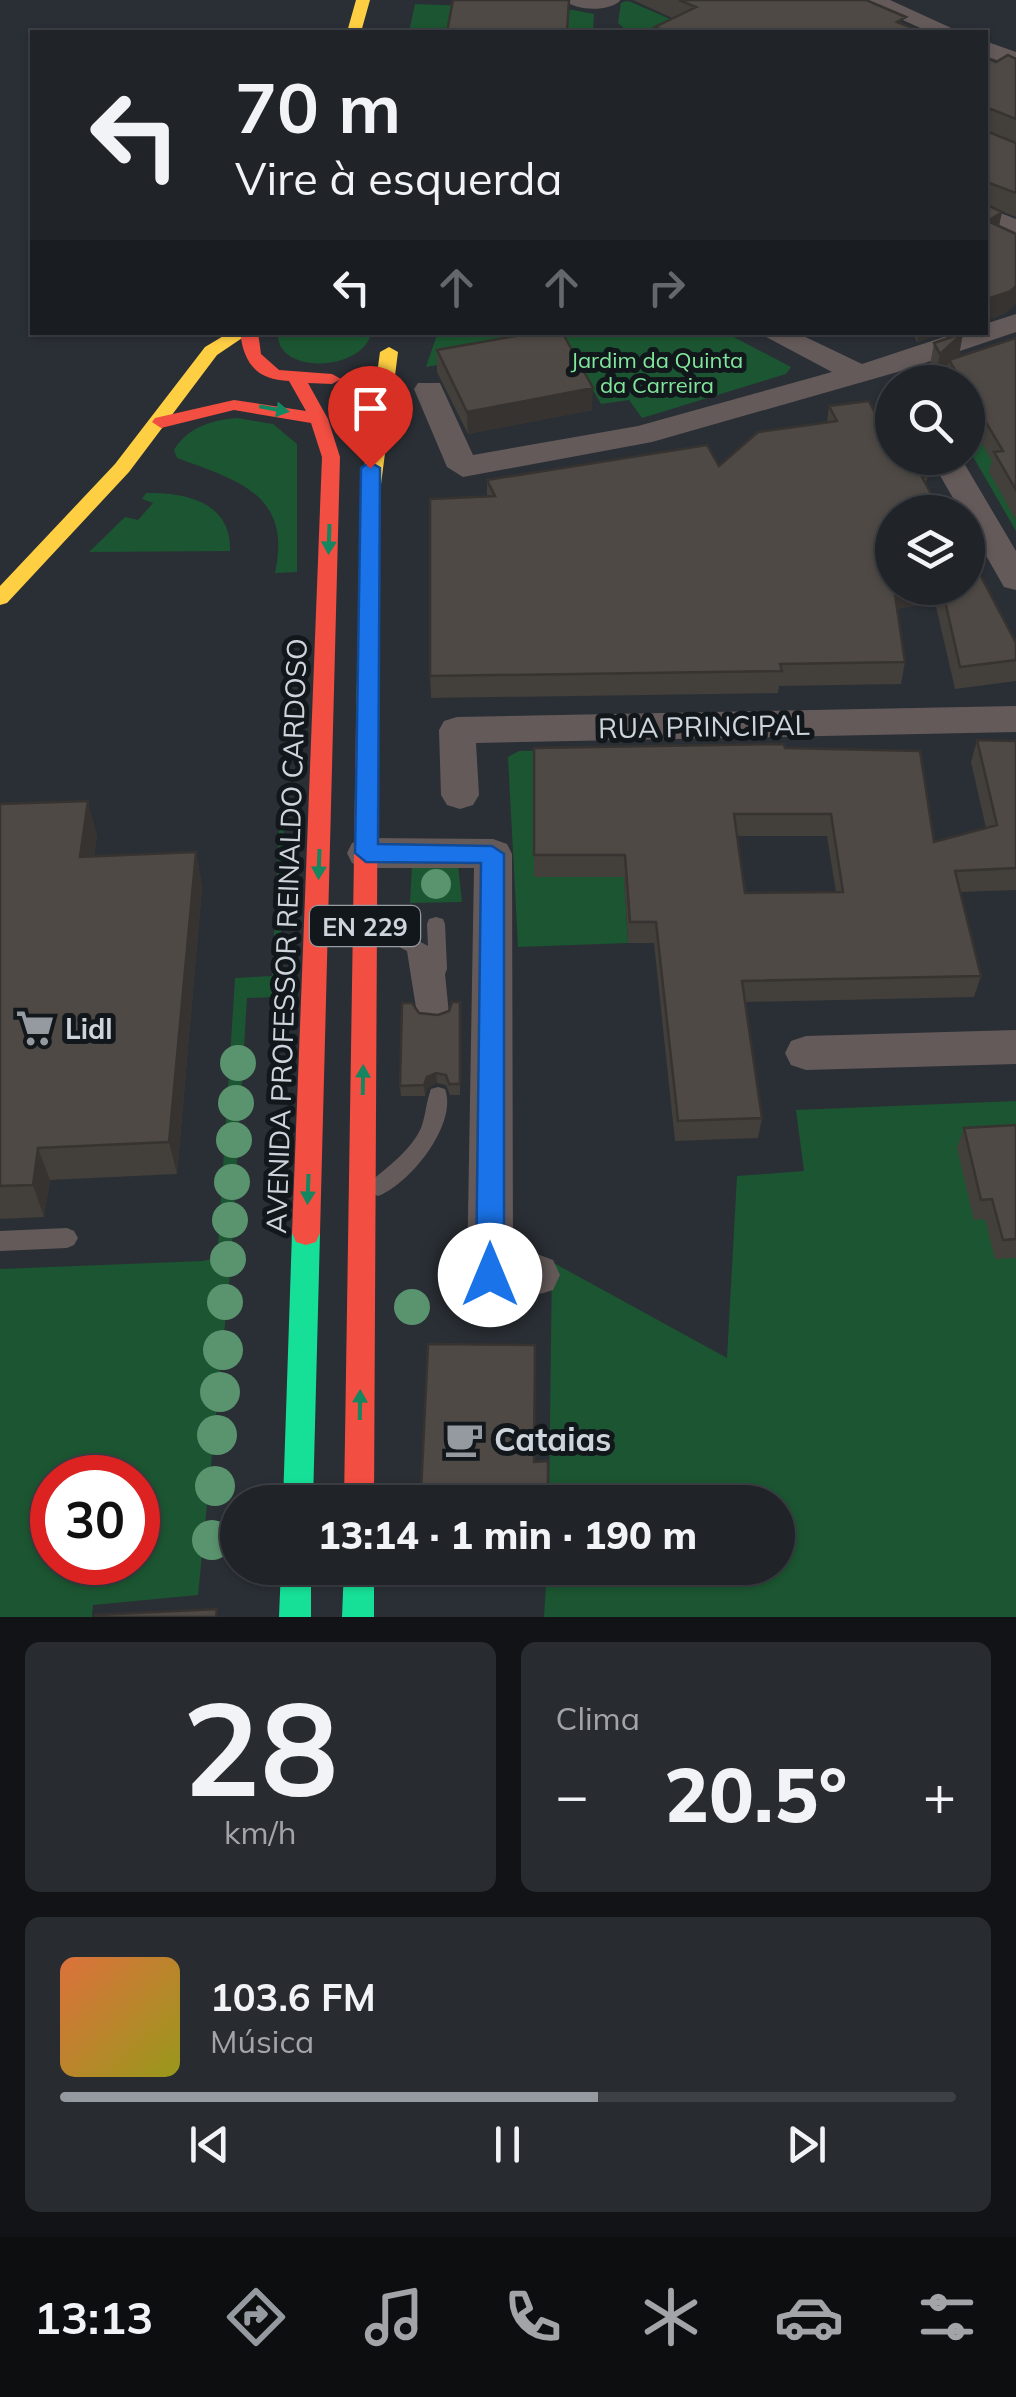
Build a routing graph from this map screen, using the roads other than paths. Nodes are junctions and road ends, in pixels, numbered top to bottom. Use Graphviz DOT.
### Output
graph roads {
  1 [pos="364,0"];
  2 [pos="576,0"];
  3 [pos="870,0"];
  4 [pos="609,1"];
  5 [pos="355,30"];
  6 [pos="603,30"];
  7 [pos="943,30"];
  8 [pos="988,49"];
  9 [pos="1014,60"];
  10 [pos="988,73"];
  11 [pos="988,216"];
  12 [pos="1016,229"];
  13 [pos="1016,323"];
  14 [pos="240,335"];
  15 [pos="247,335"];
  16 [pos="777,335"];
  17 [pos="392,342"];
  18 [pos="918,365"];
  19 [pos="857,374"];
  20 [pos="875,374"];
  21 [pos="286,377"];
  22 [pos="430,389"];
  23 [pos="319,418"];
  24 [pos="161,422"];
  25 [pos="955,475"];
  26 [pos="1016,580"];
  27 [pos="0,598"];
  28 [pos="1016,719"];
  29 [pos="460,796"];
  30 [pos="366,853"];
  31 [pos="365,921"];
  32 [pos="436,924"];
  33 [pos="416,946"];
  34 [pos="438,970"];
  35 [pos="1016,1048"];
  36 [pos="806,1053"];
  37 [pos="432,1096"];
  38 [pos="362,1199"];
  39 [pos="68,1238"];
  40 [pos="0,1241"];
  41 [pos="537,1275"];
  42 [pos="299,1485"];
  43 [pos="359,1485"];
  44 [pos="296,1585"];
  45 [pos="358,1585"];
  46 [pos="295,1617"];
  47 [pos="358,1617"];
  1 -- 5 [label="main road"];
  2 -- 4 [label="street"];
  3 -- 7 [label="street"];
  4 -- 6 [label="street"];
  8 -- 9 [label="street"];
  9 -- 10 [label="street"];
  11 -- 12 [label="street"];
  13 -- 18 [label="street"];
  14 -- 24 [label="main road"];
  15 -- 21 [label="main road, EN 229"];
  16 -- 19 [label="street"];
  17 -- 21 [label="main road, EN 229"];
  17 -- 30 [label="main road, EN 229"];
  19 -- 20 [label="street"];
  19 -- 22 [label="street"];
  21 -- 23 [label="main road, AVENIDA PROFESSOR REINALDO CARDOSO / EN 229"];
  21 -- 24 [label="main road"];
  24 -- 23 [label="main road, one-way"];
  23 -- 42 [label="main road, AVENIDA PROFESSOR REINALDO CARDOSO / EN 229, one-way"];
  24 -- 27 [label="main road"];
  25 -- 26 [label="street"];
  28 -- 29 [label="street, RUA PRINCIPAL"];
  30 -- 31 [label="main road, EN 229"];
  30 -- 41 [label="street"];
  31 -- 33 [label="lane"];
  38 -- 31 [label="main road, EN 229, one-way"];
  32 -- 34 [label="lane"];
  33 -- 34 [label="lane"];
  33 -- 34 [label="lane"];
  35 -- 36 [label="street"];
  37 -- 38 [label="lane"];
  43 -- 38 [label="main road, EN 229, one-way"];
  39 -- 40 [label="lane"];
  44 -- 46 [label="main road"];
  45 -- 47 [label="main road"];
}
